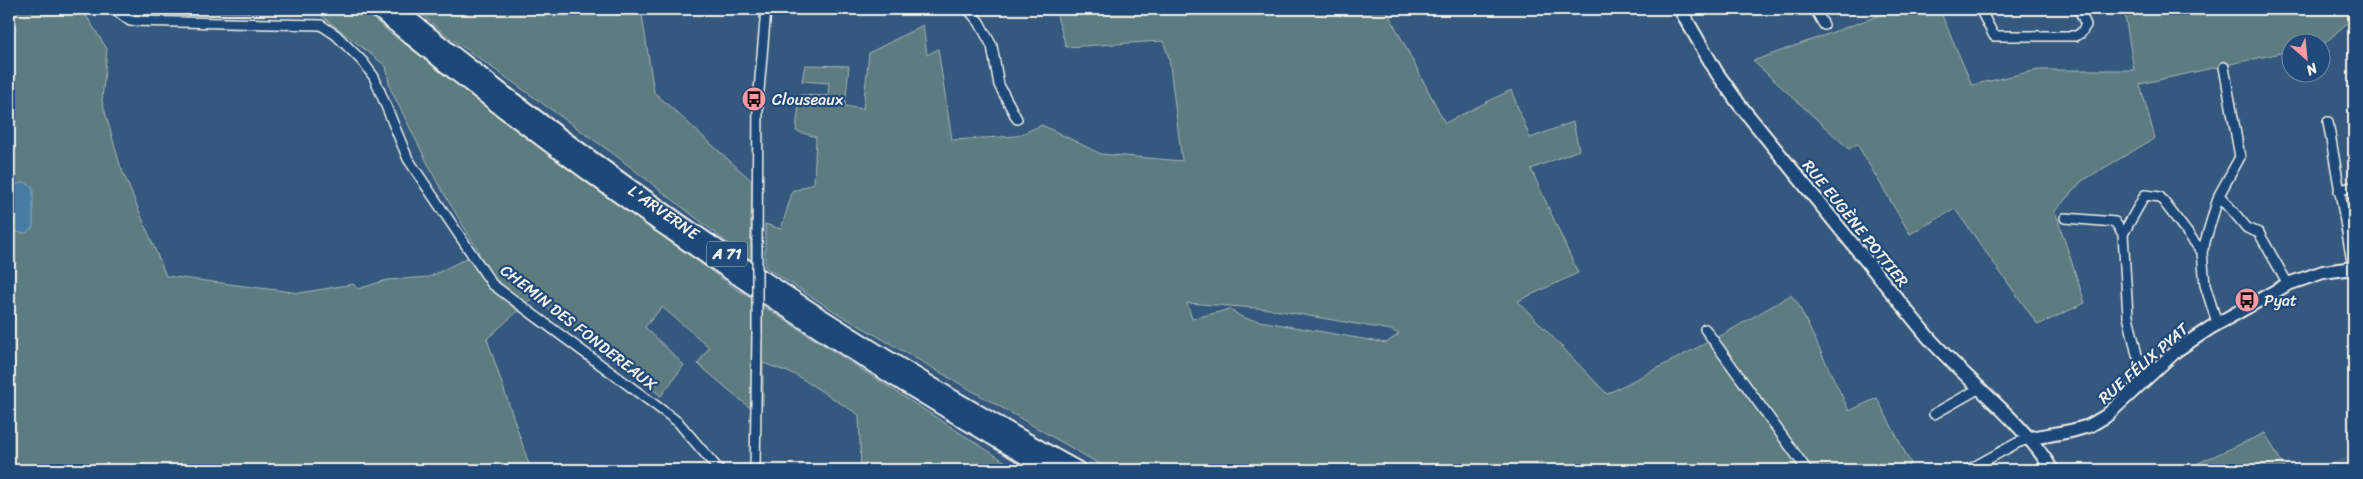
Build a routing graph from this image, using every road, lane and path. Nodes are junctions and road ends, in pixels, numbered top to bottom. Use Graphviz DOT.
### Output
graph roads {
  1 [pos="114,9"];
  2 [pos="378,9"];
  3 [pos="396,9"];
  4 [pos="766,9"];
  5 [pos="968,9"];
  6 [pos="1680,9"];
  7 [pos="1815,9"];
  8 [pos="1980,9"];
  9 [pos="2079,9"];
  10 [pos="1824,26"];
  11 [pos="2224,66"];
  12 [pos="1017,118"];
  13 [pos="2328,122"];
  14 [pos="2354,186"];
  15 [pos="2339,190"];
  16 [pos="2219,195"];
  17 [pos="2065,218"];
  18 [pos="2123,234"];
  19 [pos="2202,252"];
  20 [pos="2354,268"];
  21 [pos="2288,284"];
  22 [pos="2218,323"];
  23 [pos="1705,329"];
  24 [pos="2150,374"];
  25 [pos="1978,389"];
  26 [pos="1934,414"];
  27 [pos="2031,438"];
  28 [pos="719,470"];
  29 [pos="755,470"];
  30 [pos="1050,470"];
  31 [pos="1077,470"];
  32 [pos="1807,470"];
  33 [pos="1968,470"];
  34 [pos="2052,470"];
  1 -- 28 [label="street, CHEMIN DES FONDEREAUX"];
  2 -- 30 [label="highway, L'ARVERNE / A 71"];
  3 -- 31 [label="highway, L'ARVERNE / A 71"];
  4 -- 29 [label="street, bridge"];
  5 -- 12 [label="street"];
  6 -- 25 [label="street, RUE EUGÈNE POTTIER"];
  7 -- 10 [label="street"];
  8 -- 9 [label="street"];
  11 -- 16 [label="street"];
  13 -- 15 [label="street"];
  14 -- 15 [label="street"];
  15 -- 20 [label="street"];
  16 -- 19 [label="street"];
  16 -- 21 [label="street"];
  17 -- 18 [label="street"];
  18 -- 19 [label="street"];
  18 -- 24 [label="street"];
  19 -- 22 [label="street"];
  20 -- 21 [label="street, RUE FÉLIX PYAT"];
  21 -- 22 [label="street, RUE FÉLIX PYAT"];
  22 -- 24 [label="street, RUE FÉLIX PYAT"];
  23 -- 32 [label="street"];
  24 -- 27 [label="street, RUE FÉLIX PYAT"];
  25 -- 26 [label="street"];
  25 -- 27 [label="street, RUE EUGÈNE POTTIER"];
  27 -- 33 [label="street"];
  27 -- 34 [label="street, RUE EUGÈNE POTTIER"];
}
